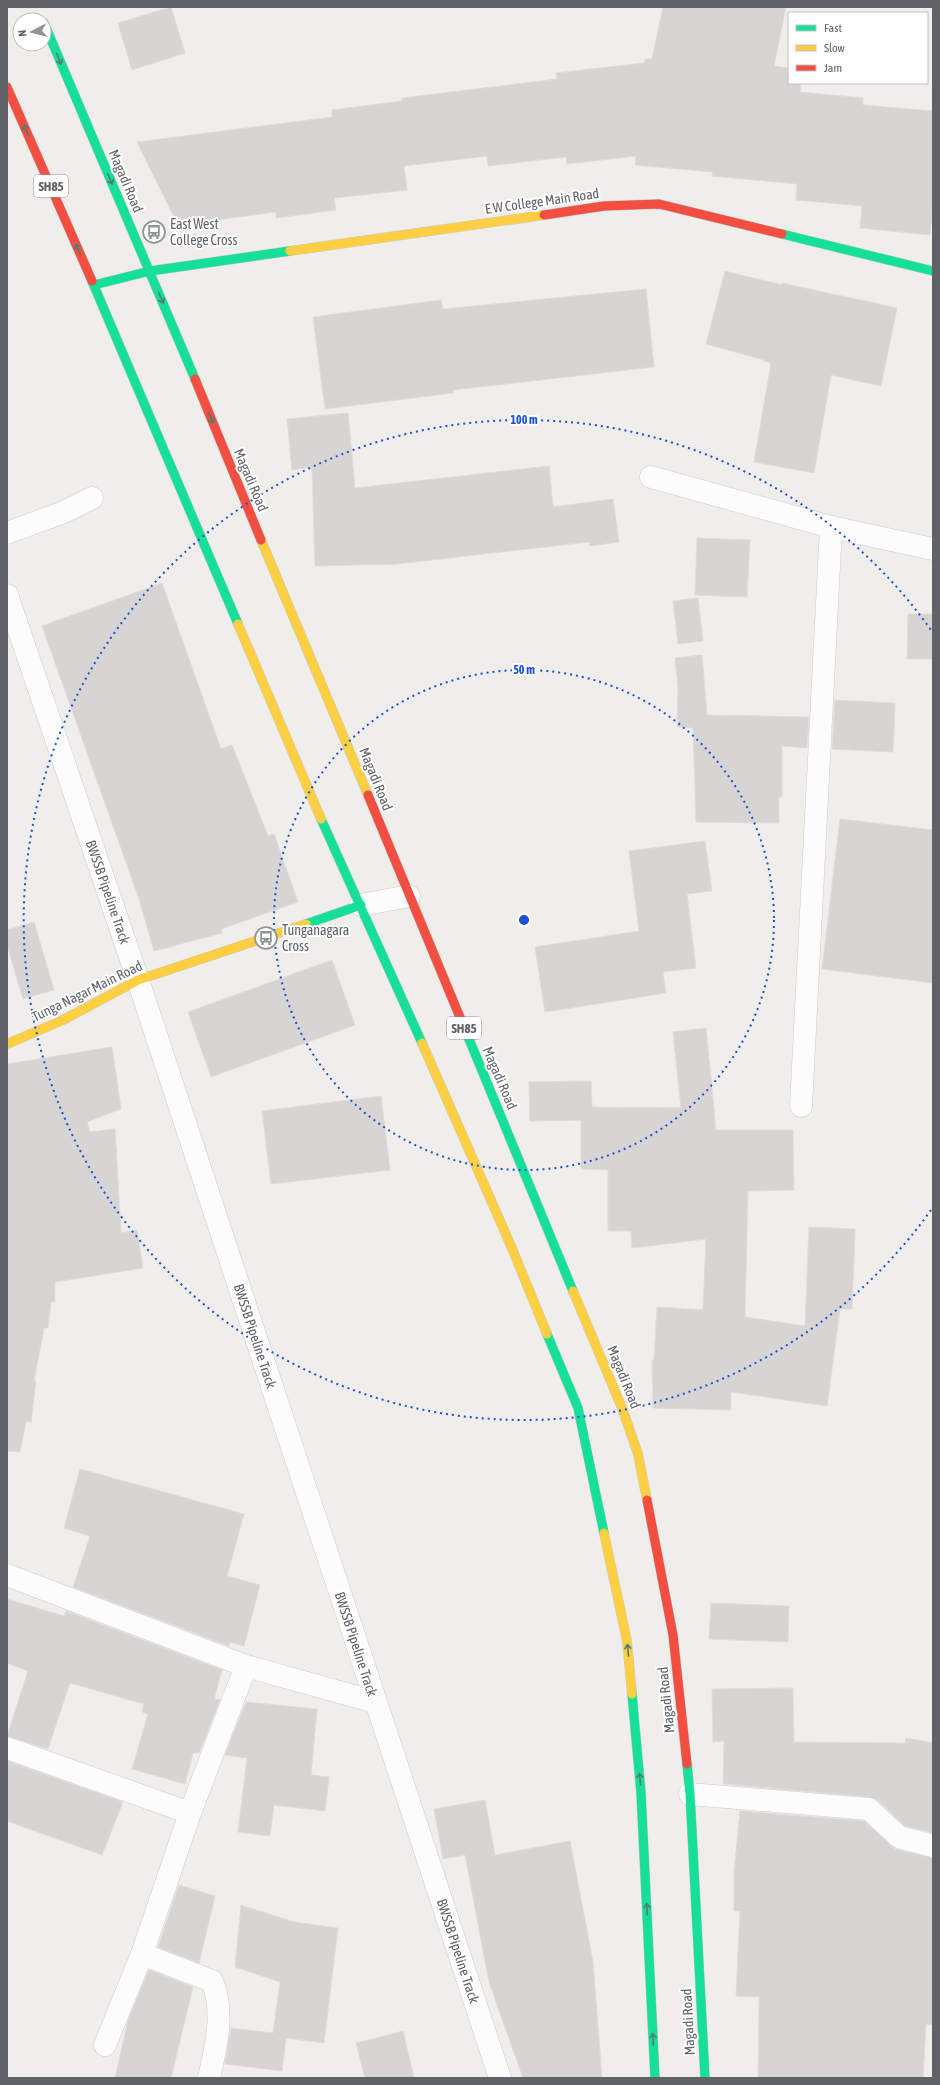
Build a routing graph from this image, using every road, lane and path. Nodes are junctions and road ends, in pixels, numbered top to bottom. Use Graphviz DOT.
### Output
graph roads {
  1 [pos="52,42"];
  2 [pos="7,87"];
  3 [pos="150,271"];
  4 [pos="933,271"];
  5 [pos="94,285"];
  6 [pos="651,477"];
  7 [pos="92,498"];
  8 [pos="831,527"];
  9 [pos="7,533"];
  10 [pos="933,549"];
  11 [pos="7,595"];
  12 [pos="409,896"];
  13 [pos="361,905"];
  14 [pos="138,980"];
  15 [pos="7,1044"];
  16 [pos="800,1106"];
  17 [pos="7,1575"];
  18 [pos="246,1666"];
  19 [pos="375,1702"];
  20 [pos="7,1748"];
  21 [pos="690,1794"];
  22 [pos="190,1813"];
  23 [pos="933,1846"];
  24 [pos="142,1954"];
  25 [pos="105,2045"];
  26 [pos="209,2078"];
  27 [pos="500,2078"];
  28 [pos="655,2078"];
  29 [pos="705,2078"];
  1 -- 3 [label="main road, Magadi Road / SH85, one-way"];
  5 -- 2 [label="main road, SH85, one-way"];
  3 -- 4 [label="main road, E W College Main Road"];
  3 -- 5 [label="main road, E W College Main Road"];
  3 -- 12 [label="main road, Magadi Road / SH85, one-way"];
  5 -- 13 [label="main road, SH85"];
  6 -- 8 [label="street"];
  7 -- 9 [label="street"];
  8 -- 10 [label="street"];
  8 -- 16 [label="street"];
  11 -- 14 [label="street, BWSSB Pipeline Track"];
  12 -- 13 [label="street"];
  12 -- 21 [label="main road, Magadi Road / SH85"];
  13 -- 14 [label="main road, Tunga Nagar Main Road"];
  28 -- 13 [label="main road, SH85, one-way"];
  14 -- 15 [label="main road, Tunga Nagar Main Road"];
  14 -- 19 [label="street, BWSSB Pipeline Track"];
  17 -- 18 [label="street"];
  18 -- 19 [label="street"];
  18 -- 22 [label="street"];
  19 -- 27 [label="street, BWSSB Pipeline Track"];
  20 -- 22 [label="street"];
  21 -- 23 [label="street"];
  21 -- 29 [label="main road, Magadi Road / SH85"];
  22 -- 24 [label="street"];
  24 -- 25 [label="street"];
  24 -- 26 [label="street"];
}
